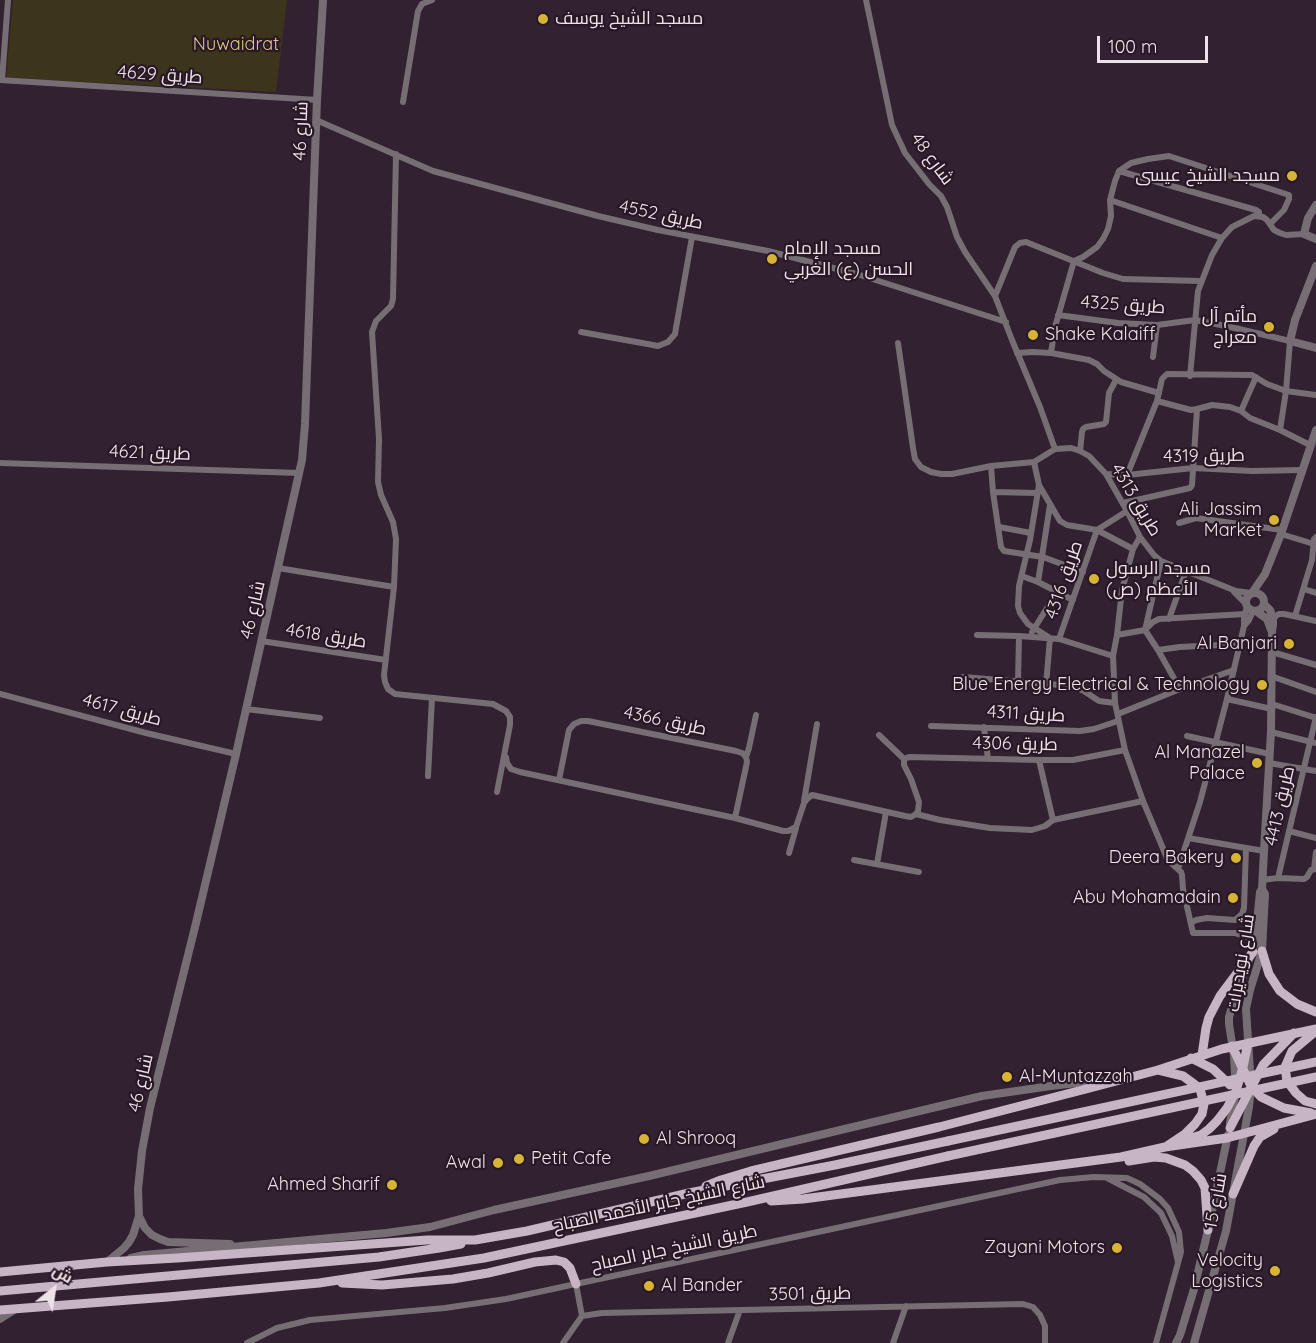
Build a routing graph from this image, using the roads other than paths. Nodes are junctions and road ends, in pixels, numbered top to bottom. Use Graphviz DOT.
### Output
graph roads {
  1 [pos="8,0"];
  2 [pos="323,0"];
  3 [pos="432,0"];
  4 [pos="866,0"];
  5 [pos="1,80"];
  6 [pos="317,100"];
  7 [pos="403,102"];
  8 [pos="316,120"];
  9 [pos="396,154"];
  10 [pos="1119,171"];
  11 [pos="1110,200"];
  12 [pos="1316,205"];
  13 [pos="1261,217"];
  14 [pos="1270,223"];
  15 [pos="1304,234"];
  16 [pos="692,237"];
  17 [pos="1222,238"];
  18 [pos="1316,239"];
  19 [pos="1074,261"];
  20 [pos="1316,266"];
  21 [pos="1313,279"];
  22 [pos="1201,281"];
  23 [pos="995,296"];
  24 [pos="1058,315"];
  25 [pos="1196,320"];
  26 [pos="1006,322"];
  27 [pos="1156,325"];
  28 [pos="581,332"];
  29 [pos="1290,341"];
  30 [pos="898,344"];
  31 [pos="1316,348"];
  32 [pos="1017,353"];
  33 [pos="1051,353"];
  34 [pos="1153,357"];
  35 [pos="1190,376"];
  36 [pos="1256,377"];
  37 [pos="1116,380"];
  38 [pos="1286,391"];
  39 [pos="1159,393"];
  40 [pos="1316,396"];
  41 [pos="1157,401"];
  42 [pos="1197,410"];
  43 [pos="1240,411"];
  44 [pos="1280,430"];
  45 [pos="1316,430"];
  46 [pos="1310,445"];
  47 [pos="1055,449"];
  48 [pos="1080,451"];
  49 [pos="1034,462"];
  50 [pos="0,463"];
  51 [pos="991,466"];
  52 [pos="1193,468"];
  53 [pos="1302,470"];
  54 [pos="299,473"];
  55 [pos="1106,474"];
  56 [pos="1127,475"];
  57 [pos="1039,485"];
  58 [pos="993,492"];
  59 [pos="1037,493"];
  60 [pos="1123,503"];
  61 [pos="1050,504"];
  62 [pos="1127,511"];
  63 [pos="1179,523"];
  64 [pos="999,527"];
  65 [pos="1097,530"];
  66 [pos="1282,532"];
  67 [pos="1031,533"];
  68 [pos="1140,537"];
  69 [pos="1316,537"];
  70 [pos="1314,544"];
  71 [pos="1133,549"];
  72 [pos="1027,554"];
  73 [pos="1043,557"];
  74 [pos="1161,561"];
  75 [pos="1314,561"];
  76 [pos="278,568"];
  77 [pos="1186,571"];
  78 [pos="1083,572"];
  79 [pos="1265,574"];
  80 [pos="1022,576"];
  81 [pos="1038,582"];
  82 [pos="394,587"];
  83 [pos="1231,589"];
  84 [pos="1304,589"];
  85 [pos="1057,592"];
  86 [pos="1252,593"];
  87 [pos="1316,593"];
  88 [pos="1073,600"];
  89 [pos="1264,601"];
  90 [pos="1249,610"];
  91 [pos="1296,616"];
  92 [pos="1273,618"];
  93 [pos="1169,619"];
  94 [pos="1316,621"];
  95 [pos="1034,629"];
  96 [pos="1145,630"];
  97 [pos="1272,632"];
  98 [pos="977,635"];
  99 [pos="1118,635"];
  100 [pos="1019,636"];
  101 [pos="1030,637"];
  102 [pos="1050,638"];
  103 [pos="1059,639"];
  104 [pos="261,641"];
  105 [pos="1240,644"];
  106 [pos="1158,650"];
  107 [pos="1272,652"];
  108 [pos="1113,656"];
  109 [pos="386,660"];
  110 [pos="1316,665"];
  111 [pos="1234,670"];
  112 [pos="1271,676"];
  113 [pos="963,677"];
  114 [pos="1018,682"];
  115 [pos="1046,684"];
  116 [pos="1180,689"];
  117 [pos="1316,692"];
  118 [pos="0,694"];
  119 [pos="432,698"];
  120 [pos="1227,699"];
  121 [pos="1115,703"];
  122 [pos="1272,706"];
  123 [pos="246,708"];
  124 [pos="756,715"];
  125 [pos="1118,717"];
  126 [pos="320,718"];
  127 [pos="1316,718"];
  128 [pos="817,724"];
  129 [pos="931,726"];
  130 [pos="984,727"];
  131 [pos="1271,732"];
  132 [pos="879,735"];
  133 [pos="1187,736"];
  134 [pos="1215,742"];
  135 [pos="1313,742"];
  136 [pos="1125,750"];
  137 [pos="236,754"];
  138 [pos="505,754"];
  139 [pos="746,757"];
  140 [pos="904,759"];
  141 [pos="988,759"];
  142 [pos="1270,759"];
  143 [pos="1039,760"];
  144 [pos="1304,769"];
  145 [pos="1316,771"];
  146 [pos="428,776"];
  147 [pos="559,780"];
  148 [pos="497,792"];
  149 [pos="1143,801"];
  150 [pos="804,803"];
  151 [pos="886,812"];
  152 [pos="916,814"];
  153 [pos="735,818"];
  154 [pos="1053,820"];
  155 [pos="796,827"];
  156 [pos="1289,831"];
  157 [pos="1188,838"];
  158 [pos="1316,838"];
  159 [pos="1246,848"];
  160 [pos="1264,851"];
  161 [pos="1316,852"];
  162 [pos="789,853"];
  163 [pos="854,860"];
  164 [pos="877,864"];
  165 [pos="1178,869"];
  166 [pos="1315,869"];
  167 [pos="919,872"];
  168 [pos="1278,878"];
  169 [pos="1262,879"];
  170 [pos="1191,923"];
  171 [pos="1256,949"];
  172 [pos="1316,1012"];
  173 [pos="1316,1030"];
  174 [pos="1294,1033"];
  175 [pos="1248,1043"];
  176 [pos="1232,1047"];
  177 [pos="1202,1055"];
  178 [pos="1191,1058"];
  179 [pos="1316,1062"];
  180 [pos="1243,1067"];
  181 [pos="1158,1070"];
  182 [pos="1316,1077"];
  183 [pos="1113,1081"];
  184 [pos="1251,1086"];
  185 [pos="1236,1090"];
  186 [pos="1247,1104"];
  187 [pos="1316,1104"];
  188 [pos="1316,1114"];
  189 [pos="1295,1120"];
  190 [pos="1230,1128"];
  191 [pos="1245,1134"];
  192 [pos="1227,1138"];
  193 [pos="1165,1147"];
  194 [pos="1054,1166"];
  195 [pos="689,1193"];
  196 [pos="1233,1194"];
  197 [pos="747,1202"];
  198 [pos="140,1216"];
  199 [pos="1208,1230"];
  200 [pos="475,1240"];
  201 [pos="243,1246"];
  202 [pos="126,1261"];
  203 [pos="107,1262"];
  204 [pos="3,1271"];
  205 [pos="319,1283"];
  206 [pos="576,1284"];
  207 [pos="0,1291"];
  208 [pos="906,1306"];
  209 [pos="16,1308"];
  210 [pos="0,1310"];
  211 [pos="740,1310"];
  212 [pos="582,1316"];
  213 [pos="0,1318"];
  214 [pos="1200,1324"];
  215 [pos="1178,1340"];
  216 [pos="247,1343"];
  217 [pos="563,1343"];
  218 [pos="728,1343"];
  219 [pos="893,1343"];
  220 [pos="1045,1343"];
  221 [pos="1156,1343"];
  222 [pos="1194,1343"];
  223 [pos="1201,1343"];
  1 -- 5 [label="street, طريق 4629"];
  2 -- 6 [label="street, شارع 46"];
  3 -- 7 [label="street"];
  4 -- 23 [label="street, شارع 48"];
  5 -- 6 [label="street, طريق 4629"];
  6 -- 8 [label="street, شارع 46"];
  8 -- 9 [label="street, طريق 4552"];
  8 -- 54 [label="street, شارع 46"];
  9 -- 16 [label="street, طريق 4552"];
  9 -- 82 [label="street, طريق 4618"];
  10 -- 11 [label="street"];
  10 -- 13 [label="street"];
  10 -- 14 [label="street"];
  11 -- 17 [label="street"];
  11 -- 19 [label="street"];
  12 -- 15 [label="street"];
  13 -- 14 [label="street"];
  13 -- 17 [label="street"];
  14 -- 15 [label="street"];
  15 -- 18 [label="street"];
  16 -- 26 [label="street, طريق 4552"];
  16 -- 28 [label="street"];
  17 -- 22 [label="street"];
  19 -- 22 [label="street"];
  19 -- 23 [label="street"];
  19 -- 24 [label="street, طريق 4325"];
  20 -- 21 [label="street"];
  21 -- 29 [label="street"];
  22 -- 25 [label="street"];
  23 -- 26 [label="street, شارع 48"];
  24 -- 27 [label="street, طريق 4325"];
  24 -- 33 [label="street, طريق 4325"];
  25 -- 27 [label="street, طريق 4325"];
  25 -- 29 [label="street, طريق 4325"];
  25 -- 35 [label="street"];
  26 -- 32 [label="street, شارع 48"];
  27 -- 34 [label="street"];
  29 -- 31 [label="street"];
  29 -- 38 [label="street"];
  30 -- 51 [label="street"];
  32 -- 33 [label="street"];
  32 -- 47 [label="street, شارع 48"];
  33 -- 37 [label="street"];
  35 -- 36 [label="street"];
  35 -- 39 [label="street"];
  36 -- 38 [label="street"];
  36 -- 43 [label="street"];
  37 -- 39 [label="street"];
  37 -- 48 [label="street"];
  38 -- 40 [label="street"];
  38 -- 44 [label="street"];
  39 -- 41 [label="street"];
  41 -- 42 [label="street"];
  41 -- 56 [label="street"];
  42 -- 43 [label="street"];
  42 -- 52 [label="street"];
  43 -- 44 [label="street"];
  44 -- 46 [label="street"];
  45 -- 46 [label="street"];
  46 -- 53 [label="street"];
  47 -- 48 [label="street"];
  47 -- 49 [label="street"];
  48 -- 55 [label="street, طريق 4313"];
  49 -- 51 [label="street"];
  49 -- 57 [label="street"];
  50 -- 54 [label="street, طريق 4621"];
  51 -- 58 [label="street"];
  52 -- 53 [label="street, طريق 4319"];
  52 -- 56 [label="street, طريق 4319"];
  52 -- 60 [label="street"];
  53 -- 66 [label="street"];
  54 -- 76 [label="street, شارع 46"];
  55 -- 56 [label="street, طريق 4319"];
  55 -- 60 [label="street, طريق 4313"];
  57 -- 59 [label="street"];
  57 -- 61 [label="street"];
  58 -- 59 [label="street"];
  58 -- 64 [label="street"];
  59 -- 67 [label="street"];
  60 -- 62 [label="street, طريق 4313"];
  61 -- 65 [label="street"];
  61 -- 73 [label="street"];
  62 -- 65 [label="street"];
  62 -- 68 [label="street, طريق 4313"];
  63 -- 66 [label="street"];
  64 -- 67 [label="street"];
  64 -- 72 [label="street"];
  65 -- 71 [label="street"];
  65 -- 78 [label="street, طريق 4316"];
  66 -- 70 [label="street"];
  66 -- 79 [label="street"];
  67 -- 72 [label="street"];
  68 -- 71 [label="street"];
  68 -- 74 [label="street, طريق 4313"];
  69 -- 70 [label="street"];
  70 -- 75 [label="street"];
  71 -- 99 [label="street"];
  72 -- 73 [label="street"];
  72 -- 80 [label="street"];
  73 -- 78 [label="street"];
  73 -- 81 [label="street"];
  74 -- 77 [label="street, طريق 4313"];
  74 -- 96 [label="street"];
  75 -- 84 [label="street"];
  76 -- 82 [label="street"];
  76 -- 104 [label="street, شارع 46"];
  77 -- 83 [label="street, طريق 4313"];
  77 -- 93 [label="street"];
  78 -- 88 [label="street, طريق 4316"];
  79 -- 86 [label="street"];
  79 -- 89 [label="street"];
  80 -- 81 [label="street"];
  80 -- 95 [label="street"];
  81 -- 85 [label="street"];
  82 -- 109 [label="street, طريق 4618"];
  83 -- 86 [label="street, طريق 4313"];
  83 -- 90 [label="street, طريق 4313"];
  84 -- 87 [label="street"];
  84 -- 91 [label="street"];
  85 -- 88 [label="street"];
  85 -- 95 [label="street"];
  86 -- 89 [label="street"];
  86 -- 90 [label="street"];
  88 -- 103 [label="street, طريق 4316"];
  89 -- 90 [label="street"];
  89 -- 92 [label="street"];
  90 -- 93 [label="street"];
  90 -- 97 [label="street"];
  90 -- 105 [label="street"];
  91 -- 92 [label="street"];
  91 -- 94 [label="street"];
  92 -- 97 [label="street, شارع نويديرات"];
  93 -- 96 [label="street"];
  95 -- 101 [label="street"];
  95 -- 102 [label="street"];
  96 -- 99 [label="street"];
  96 -- 106 [label="street"];
  97 -- 107 [label="street, شارع نويديرات"];
  98 -- 100 [label="street"];
  99 -- 108 [label="street"];
  100 -- 101 [label="street"];
  100 -- 114 [label="street"];
  101 -- 102 [label="street"];
  102 -- 103 [label="street"];
  102 -- 115 [label="street, طريق 4316"];
  103 -- 108 [label="street"];
  104 -- 109 [label="street, طريق 4618"];
  104 -- 123 [label="street, شارع 46"];
  105 -- 106 [label="street"];
  105 -- 111 [label="street"];
  106 -- 116 [label="street"];
  107 -- 110 [label="street"];
  107 -- 112 [label="street, شارع نويديرات"];
  108 -- 121 [label="street"];
  109 -- 119 [label="street, طريق 4618"];
  111 -- 116 [label="street, طريق 4311"];
  111 -- 120 [label="street"];
  112 -- 117 [label="street"];
  112 -- 122 [label="street, شارع نويديرات"];
  113 -- 114 [label="street"];
  114 -- 115 [label="street"];
  115 -- 121 [label="street"];
  116 -- 125 [label="street, طريق 4311"];
  118 -- 137 [label="street, طريق 4617"];
  119 -- 138 [label="street, طريق 4618"];
  119 -- 146 [label="street"];
  120 -- 122 [label="street"];
  120 -- 134 [label="street"];
  121 -- 125 [label="street"];
  122 -- 127 [label="street"];
  122 -- 131 [label="street, شارع نويديرات"];
  123 -- 126 [label="street"];
  123 -- 137 [label="street, شارع 46"];
  124 -- 139 [label="street"];
  125 -- 130 [label="street, طريق 4311"];
  125 -- 136 [label="street"];
  127 -- 135 [label="street, طريق 4413"];
  128 -- 150 [label="street"];
  129 -- 130 [label="street, طريق 4311"];
  130 -- 141 [label="street"];
  131 -- 135 [label="street"];
  131 -- 142 [label="street, شارع نويديرات"];
  132 -- 140 [label="street"];
  133 -- 134 [label="street"];
  134 -- 142 [label="street"];
  134 -- 157 [label="street"];
  135 -- 144 [label="street, طريق 4413"];
  136 -- 143 [label="street, طريق 4306"];
  136 -- 149 [label="street"];
  137 -- 198 [label="street, شارع 46"];
  138 -- 147 [label="street"];
  138 -- 148 [label="street"];
  139 -- 147 [label="street, طريق 4366"];
  139 -- 153 [label="street"];
  140 -- 141 [label="street, طريق 4306"];
  140 -- 152 [label="street"];
  141 -- 143 [label="street, طريق 4306"];
  142 -- 144 [label="street"];
  142 -- 160 [label="street, شارع نويديرات"];
  143 -- 154 [label="street"];
  144 -- 145 [label="street"];
  144 -- 156 [label="street, طريق 4413"];
  147 -- 153 [label="street"];
  149 -- 154 [label="street"];
  149 -- 165 [label="street"];
  150 -- 151 [label="street"];
  150 -- 155 [label="street"];
  151 -- 152 [label="street"];
  151 -- 164 [label="street"];
  152 -- 154 [label="street"];
  153 -- 155 [label="street"];
  155 -- 162 [label="street"];
  156 -- 158 [label="street"];
  156 -- 168 [label="street, طريق 4413"];
  157 -- 159 [label="street"];
  157 -- 165 [label="street"];
  159 -- 160 [label="street"];
  159 -- 170 [label="street"];
  160 -- 169 [label="street, شارع نويديرات"];
  161 -- 166 [label="street"];
  163 -- 164 [label="street"];
  164 -- 167 [label="street"];
  165 -- 170 [label="street"];
  166 -- 168 [label="street"];
  168 -- 169 [label="street"];
  169 -- 171 [label="street, شارع نويديرات"];
  170 -- 171 [label="street"];
  171 -- 172 [label="main road"];
  171 -- 175 [label="street, شارع نويديرات"];
  171 -- 176 [label="street, شارع نويديرات"];
  171 -- 177 [label="main road"];
  173 -- 174 [label="main road"];
  173 -- 187 [label="main road"];
  174 -- 175 [label="main road"];
  174 -- 184 [label="main road"];
  175 -- 176 [label="main road"];
  175 -- 180 [label="main road"];
  175 -- 184 [label="street, شارع نويديرات"];
  176 -- 177 [label="main road"];
  176 -- 180 [label="main road"];
  176 -- 185 [label="street, شارع نويديرات"];
  177 -- 178 [label="main road"];
  178 -- 181 [label="main road"];
  178 -- 185 [label="main road"];
  179 -- 195 [label="main road, شارع الشيخ جابر الأحمد الصباح, bridge"];
  180 -- 184 [label="main road"];
  180 -- 185 [label="main road"];
  181 -- 183 [label="main road"];
  181 -- 193 [label="main road"];
  182 -- 197 [label="main road, شارع الشيخ جابر الأحمد الصباح, bridge"];
  183 -- 195 [label="main road"];
  183 -- 201 [label="street"];
  184 -- 186 [label="main road"];
  184 -- 188 [label="main road"];
  185 -- 186 [label="main road"];
  185 -- 190 [label="street, شارع 15"];
  185 -- 193 [label="main road"];
  186 -- 190 [label="main road"];
  186 -- 191 [label="street, شارع 15"];
  188 -- 189 [label="main road"];
  189 -- 191 [label="main road"];
  189 -- 196 [label="main road"];
  190 -- 192 [label="street, شارع 15"];
  191 -- 192 [label="main road"];
  191 -- 196 [label="street, شارع 15"];
  192 -- 193 [label="main road"];
  192 -- 199 [label="street, شارع 15"];
  193 -- 194 [label="main road"];
  194 -- 197 [label="main road"];
  194 -- 199 [label="main road"];
  195 -- 200 [label="main road, شارع الشيخ جابر الأحمد الصباح"];
  196 -- 214 [label="street, شارع 15"];
  197 -- 205 [label="main road, شارع الشيخ جابر الأحمد الصباح"];
  198 -- 201 [label="street"];
  198 -- 203 [label="street, شارع 46"];
  199 -- 215 [label="street, شارع 15"];
  200 -- 202 [label="main road, شارع الشيخ جابر الأحمد الصباح"];
  200 -- 207 [label="main road"];
  201 -- 202 [label="street"];
  202 -- 203 [label="main road, شارع الشيخ جابر الأحمد الصباح"];
  203 -- 204 [label="main road, شارع الشيخ جابر الأحمد الصباح"];
  205 -- 206 [label="main road"];
  205 -- 209 [label="main road, شارع الشيخ جابر الأحمد الصباح"];
  206 -- 212 [label="street"];
  206 -- 216 [label="street, طريق الشيخ جابر الصباح"];
  206 -- 221 [label="street, طريق الشيخ جابر الصباح"];
  208 -- 211 [label="street, طريق 3501"];
  208 -- 219 [label="street"];
  208 -- 220 [label="street, طريق 3501"];
  209 -- 210 [label="main road, شارع الشيخ جابر الأحمد الصباح"];
  209 -- 213 [label="street"];
  211 -- 212 [label="street, طريق 3501"];
  211 -- 218 [label="street"];
  212 -- 217 [label="street"];
  214 -- 222 [label="street, شارع 15"];
  214 -- 223 [label="street"];
}
